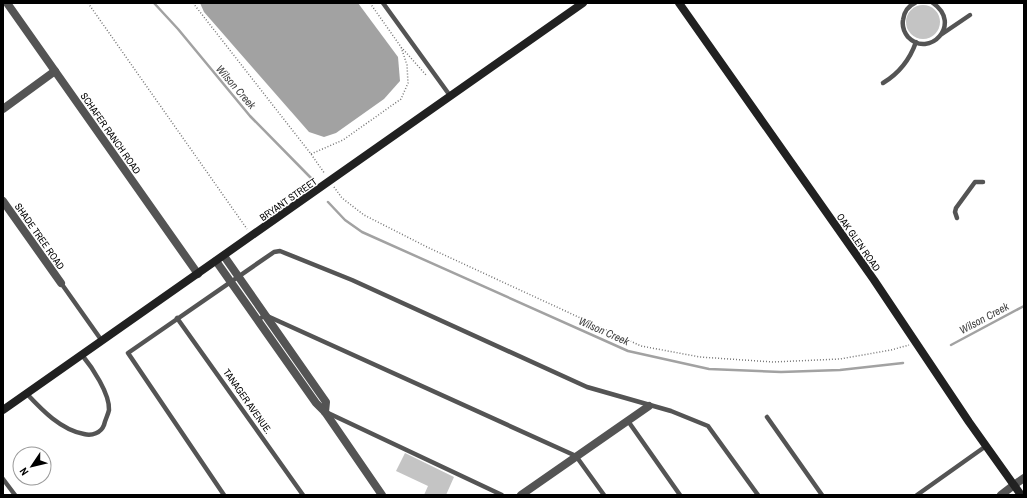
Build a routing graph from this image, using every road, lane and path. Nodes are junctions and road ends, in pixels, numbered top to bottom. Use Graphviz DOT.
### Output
graph roads {
  1 [pos="7,3"];
  2 [pos="88,3"];
  3 [pos="193,3"];
  4 [pos="370,3"];
  5 [pos="383,3"];
  6 [pos="583,3"];
  7 [pos="679,3"];
  8 [pos="915,3"];
  9 [pos="933,3"];
  10 [pos="970,15"];
  11 [pos="941,35"];
  12 [pos="916,42"];
  13 [pos="401,47"];
  14 [pos="55,71"];
  15 [pos="431,81"];
  16 [pos="883,83"];
  17 [pos="450,97"];
  18 [pos="3,109"];
  19 [pos="312,154"];
  20 [pos="329,182"];
  21 [pos="983,182"];
  22 [pos="3,201"];
  23 [pos="957,218"];
  24 [pos="252,236"];
  25 [pos="224,256"];
  26 [pos="216,261"];
  27 [pos="198,274"];
  28 [pos="238,276"];
  29 [pos="231,282"];
  30 [pos="61,283"];
  31 [pos="265,315"];
  32 [pos="177,318"];
  33 [pos="258,320"];
  34 [pos="102,341"];
  35 [pos="916,343"];
  36 [pos="82,355"];
  37 [pos="27,394"];
  38 [pos="649,406"];
  39 [pos="3,410"];
  40 [pos="325,412"];
  41 [pos="767,418"];
  42 [pos="628,421"];
  43 [pos="986,446"];
  44 [pos="576,456"];
  45 [pos="3,478"];
  46 [pos="1024,478"];
  47 [pos="1014,485"];
  48 [pos="526,494"];
  49 [pos="15,495"];
  50 [pos="224,495"];
  51 [pos="303,495"];
  52 [pos="382,495"];
  53 [pos="502,495"];
  54 [pos="604,495"];
  55 [pos="680,495"];
  56 [pos="758,495"];
  57 [pos="822,495"];
  58 [pos="917,495"];
  59 [pos="1001,495"];
  60 [pos="1020,495"];
  1 -- 14 [label="street, SCHAFER RANCH ROAD"];
  2 -- 24 [label="path"];
  3 -- 19 [label="path"];
  4 -- 13 [label="path"];
  5 -- 17 [label="lane"];
  6 -- 17 [label="main road, BRYANT STREET"];
  7 -- 35 [label="main road, OAK GLEN ROAD"];
  8 -- 12 [label="lane"];
  9 -- 11 [label="lane"];
  10 -- 11 [label="lane"];
  11 -- 12 [label="lane"];
  12 -- 16 [label="lane"];
  13 -- 15 [label="path"];
  13 -- 19 [label="path"];
  14 -- 18 [label="street"];
  14 -- 27 [label="street, SCHAFER RANCH ROAD"];
  17 -- 20 [label="main road, BRYANT STREET"];
  19 -- 20 [label="path"];
  20 -- 24 [label="main road, BRYANT STREET"];
  20 -- 35 [label="path"];
  21 -- 23 [label="lane"];
  22 -- 30 [label="street, SHADE TREE ROAD"];
  24 -- 25 [label="main road, BRYANT STREET"];
  25 -- 26 [label="main road, BRYANT STREET"];
  25 -- 28 [label="street"];
  26 -- 27 [label="main road, BRYANT STREET"];
  26 -- 29 [label="street"];
  27 -- 34 [label="main road, BRYANT STREET"];
  28 -- 29 [label="lane"];
  28 -- 31 [label="street"];
  28 -- 38 [label="lane"];
  29 -- 32 [label="lane"];
  29 -- 33 [label="street"];
  30 -- 34 [label="lane"];
  31 -- 33 [label="lane"];
  31 -- 40 [label="street"];
  31 -- 44 [label="lane"];
  32 -- 50 [label="lane"];
  32 -- 51 [label="lane, TANAGER AVENUE."];
  33 -- 40 [label="street"];
  34 -- 36 [label="main road, BRYANT STREET"];
  35 -- 43 [label="main road, OAK GLEN ROAD"];
  36 -- 37 [label="main road, BRYANT STREET"];
  36 -- 37 [label="lane"];
  37 -- 39 [label="main road, BRYANT STREET"];
  38 -- 42 [label="street"];
  38 -- 56 [label="lane"];
  40 -- 52 [label="street"];
  40 -- 53 [label="lane"];
  41 -- 57 [label="lane"];
  42 -- 44 [label="street"];
  42 -- 55 [label="lane"];
  43 -- 47 [label="main road, OAK GLEN ROAD"];
  43 -- 58 [label="lane"];
  44 -- 48 [label="street"];
  44 -- 54 [label="lane"];
  45 -- 49 [label="lane"];
  46 -- 47 [label="street"];
  47 -- 59 [label="street"];
  47 -- 60 [label="main road, OAK GLEN ROAD"];
}
